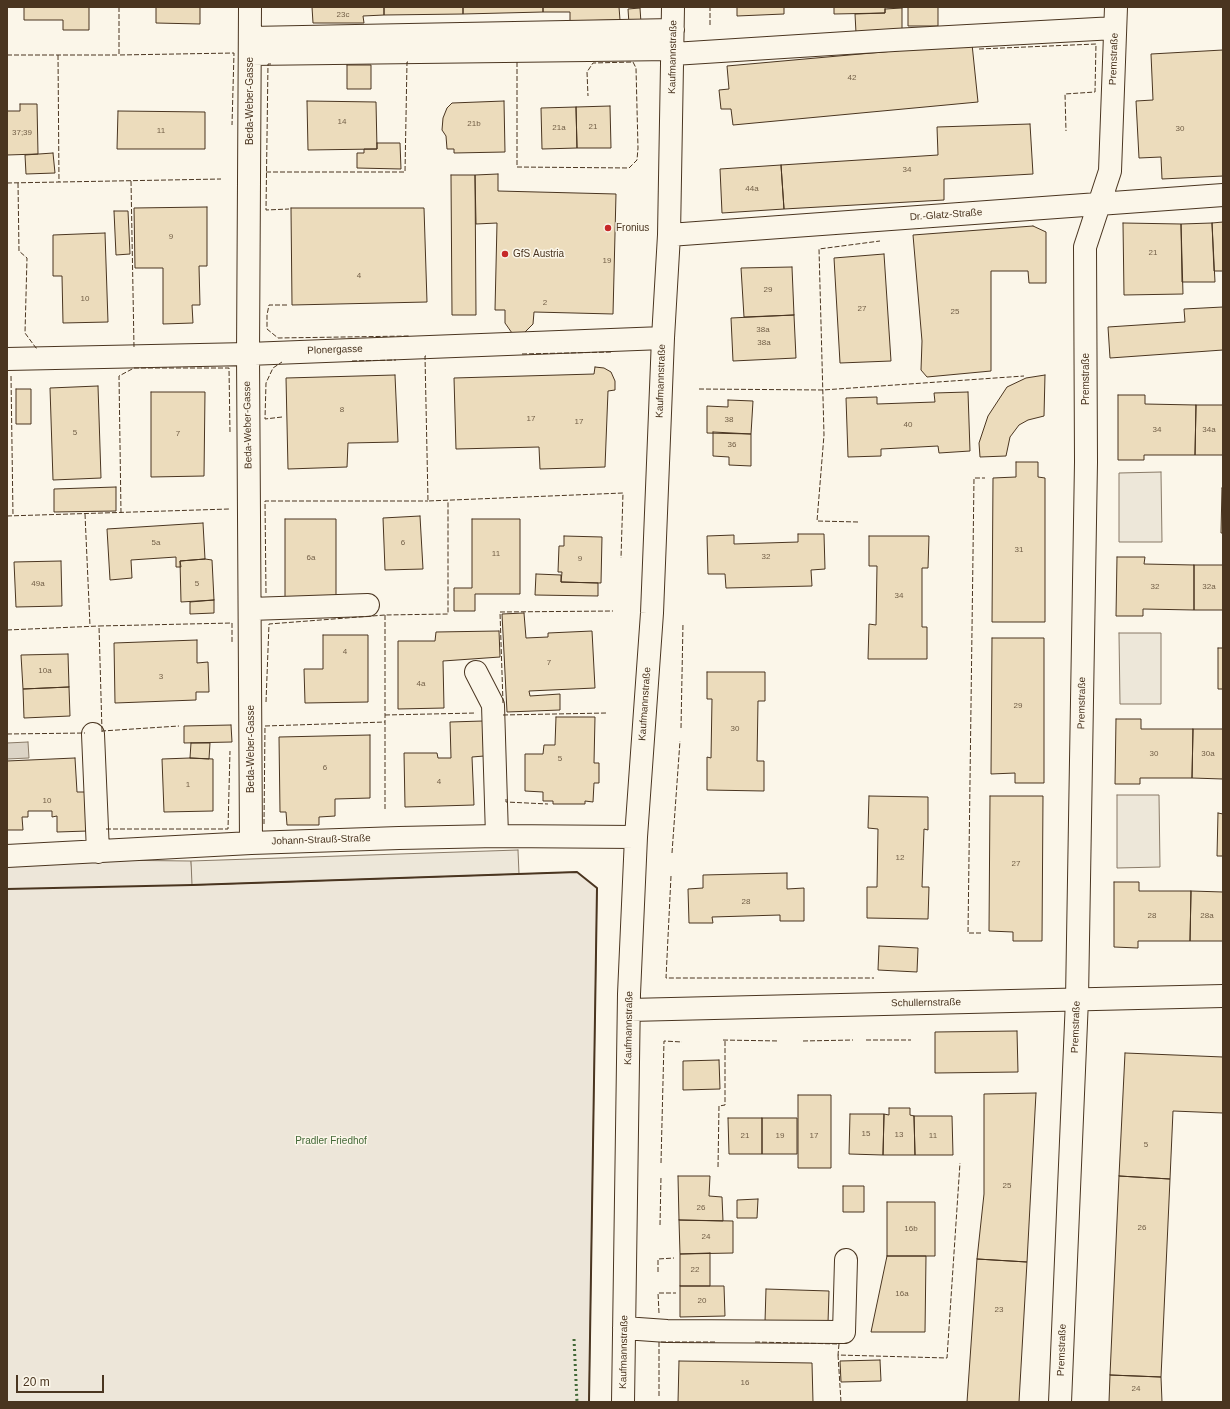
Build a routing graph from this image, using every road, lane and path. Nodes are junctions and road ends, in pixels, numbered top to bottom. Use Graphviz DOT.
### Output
graph roads {
  1 [pos="250,7"];
  2 [pos="673,7"];
  3 [pos="1115,18"];
  4 [pos="673,44"];
  5 [pos="250,46"];
  6 [pos="1223,195"];
  7 [pos="1099,204"];
  8 [pos="669,234"];
  9 [pos="663,338"];
  10 [pos="248,354"];
  11 [pos="7,360"];
  12 [pos="368,605"];
  13 [pos="250,609"];
  14 [pos="476,672"];
  15 [pos="93,734"];
  16 [pos="496,836"];
  17 [pos="636,837"];
  18 [pos="251,843"];
  19 [pos="98,852"];
  20 [pos="7,856"];
  21 [pos="1223,996"];
  22 [pos="1077,1000"];
  23 [pos="629,1010"];
  24 [pos="846,1260"];
  25 [pos="624,1328"];
  26 [pos="623,1402"];
  27 [pos="1060,1402"];
  1 -- 5 [label="street, Beda-Weber-Gasse"];
  2 -- 4 [label="street, Kaufmannstraße"];
  3 -- 4 [label="street"];
  3 -- 7 [label="street, Premstraße"];
  4 -- 5 [label="street"];
  4 -- 8 [label="street, Kaufmannstraße"];
  5 -- 10 [label="street, Beda-Weber-Gasse"];
  6 -- 7 [label="street, Dr.-Glatz-Straße"];
  7 -- 8 [label="street, Dr.-Glatz-Straße"];
  7 -- 22 [label="street, Premstraße"];
  8 -- 9 [label="street, Kaufmannstraße"];
  9 -- 10 [label="street, Plonergasse"];
  9 -- 17 [label="street, Kaufmannstraße"];
  10 -- 11 [label="street, Plonergasse"];
  10 -- 13 [label="street, Beda-Weber-Gasse"];
  12 -- 13 [label="street"];
  13 -- 18 [label="street, Beda-Weber-Gasse"];
  14 -- 16 [label="street"];
  15 -- 19 [label="street"];
  16 -- 17 [label="street, Johann-Strauß-Straße"];
  16 -- 18 [label="street, Johann-Strauß-Straße"];
  17 -- 23 [label="street, Kaufmannstraße"];
  18 -- 19 [label="street, Johann-Strauß-Straße"];
  19 -- 20 [label="street, Johann-Strauß-Straße"];
  21 -- 22 [label="street, Schullernstraße"];
  22 -- 23 [label="street, Schullernstraße"];
  22 -- 27 [label="street, Premstraße"];
  23 -- 25 [label="street, Kaufmannstraße"];
  24 -- 25 [label="street"];
  25 -- 26 [label="street, Kaufmannstraße"];
}
